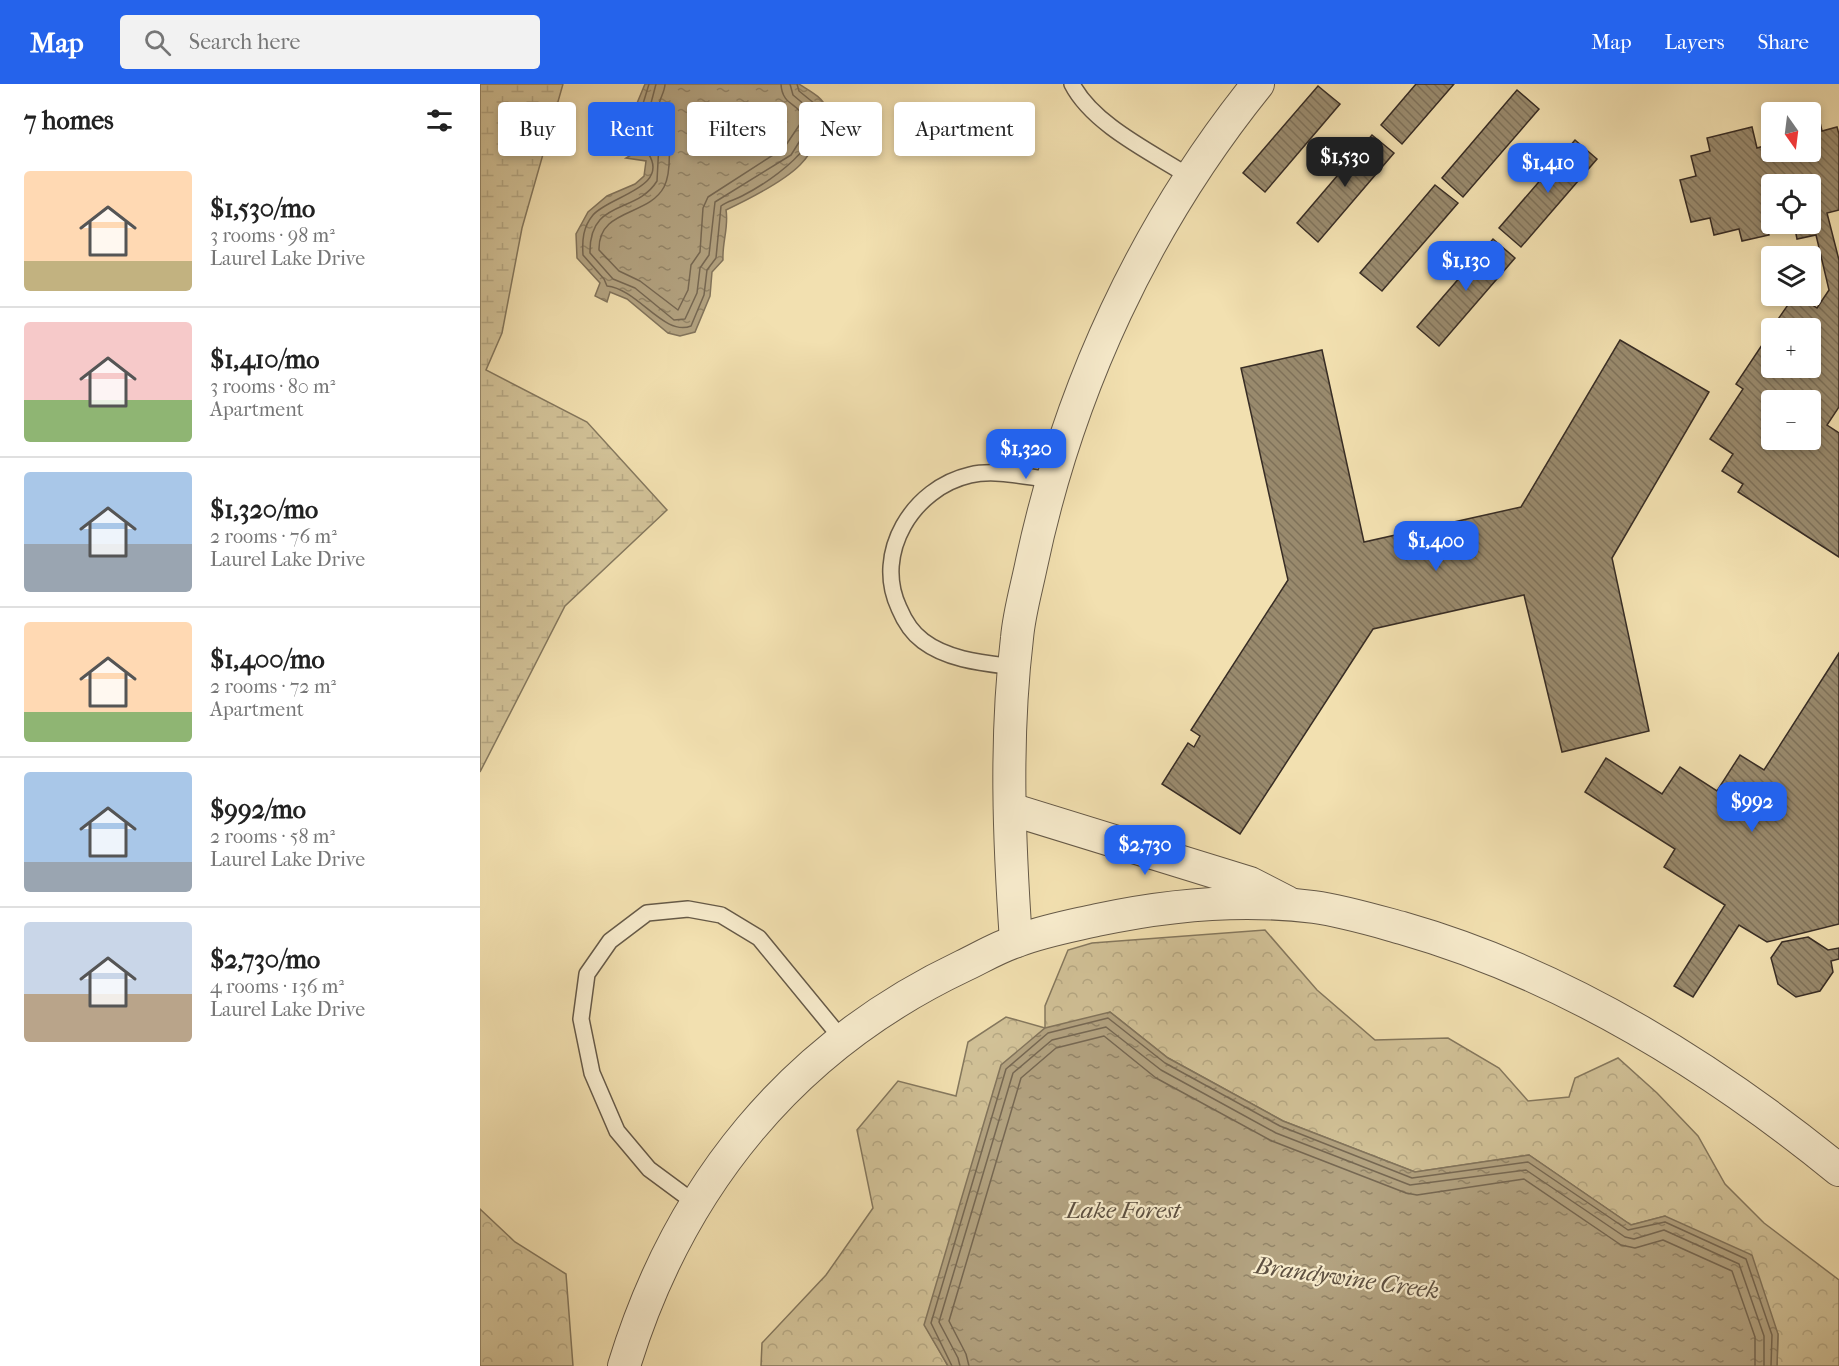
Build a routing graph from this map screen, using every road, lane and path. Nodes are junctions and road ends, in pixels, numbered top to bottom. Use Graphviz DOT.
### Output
graph roads {
  1 [pos="1072,84"];
  2 [pos="1258,84"];
  3 [pos="1190,177"];
  4 [pos="1052,480"];
  5 [pos="1014,667"];
  6 [pos="1010,809"];
  7 [pos="1296,906"];
  8 [pos="1016,941"];
  9 [pos="842,1039"];
  10 [pos="1839,1170"];
  11 [pos="695,1203"];
  12 [pos="624,1366"];
  1 -- 3 [label="lane"];
  2 -- 3 [label="street"];
  3 -- 4 [label="street"];
  4 -- 5 [label="street"];
  4 -- 5 [label="lane"];
  5 -- 6 [label="street"];
  6 -- 7 [label="street"];
  6 -- 8 [label="street"];
  7 -- 8 [label="street"];
  7 -- 10 [label="street"];
  8 -- 9 [label="street"];
  9 -- 11 [label="street"];
  9 -- 11 [label="lane"];
  11 -- 12 [label="street"];
}
